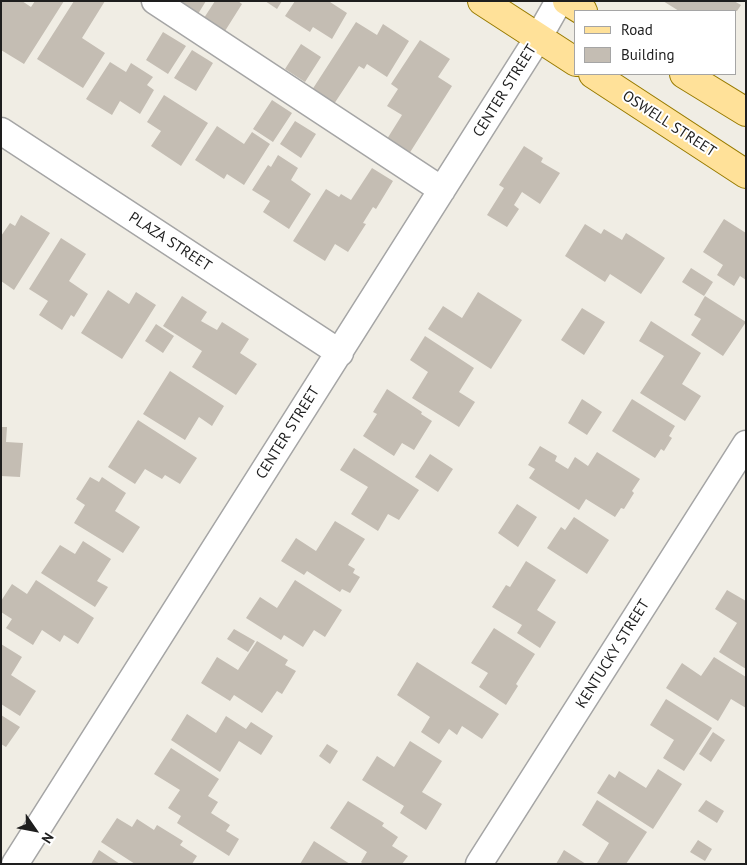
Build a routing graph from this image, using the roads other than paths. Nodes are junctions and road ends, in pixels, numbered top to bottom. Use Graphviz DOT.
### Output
graph roads {
  1 [pos="155,1"];
  2 [pos="482,1"];
  3 [pos="559,1"];
  4 [pos="567,1"];
  5 [pos="581,10"];
  6 [pos="538,38"];
  7 [pos="574,61"];
  8 [pos="595,75"];
  9 [pos="686,75"];
  10 [pos="746,112"];
  11 [pos="1,131"];
  12 [pos="746,174"];
  13 [pos="442,190"];
  14 [pos="340,353"];
  15 [pos="746,444"];
  16 [pos="15,864"];
  17 [pos="479,864"];
  1 -- 13 [label="street"];
  2 -- 6 [label="main road"];
  3 -- 6 [label="street, CENTER STREET"];
  4 -- 5 [label="main road"];
  6 -- 7 [label="main road"];
  6 -- 13 [label="street, CENTER STREET"];
  8 -- 12 [label="main road, OSWELL STREET"];
  9 -- 10 [label="main road"];
  11 -- 14 [label="street, PLAZA STREET"];
  13 -- 14 [label="street, CENTER STREET"];
  14 -- 16 [label="street, CENTER STREET"];
  15 -- 17 [label="street, KENTUCKY STREET"];
}
